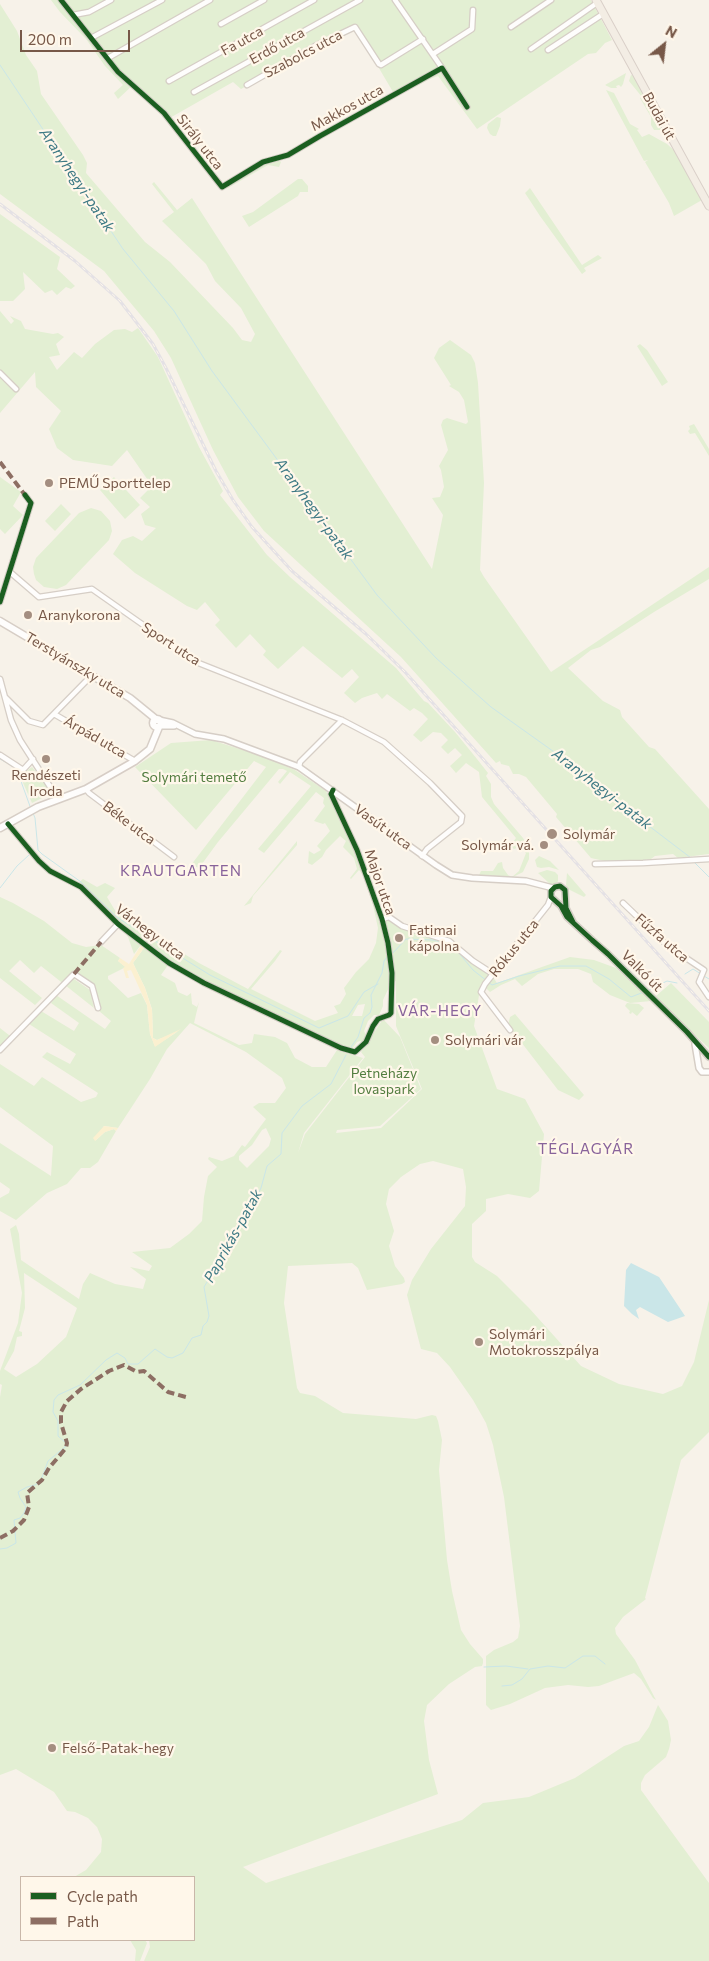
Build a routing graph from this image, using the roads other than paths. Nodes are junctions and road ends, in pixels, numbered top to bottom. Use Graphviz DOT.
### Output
graph roads {
  1 [pos="61,0"];
  2 [pos="111,0"];
  3 [pos="162,0"];
  4 [pos="210,0"];
  5 [pos="264,0"];
  6 [pos="314,0"];
  7 [pos="360,0"];
  8 [pos="395,0"];
  9 [pos="550,0"];
  10 [pos="596,1"];
  11 [pos="473,10"];
  12 [pos="603,14"];
  13 [pos="73,15"];
  14 [pos="221,24"];
  15 [pos="511,28"];
  16 [pos="92,38"];
  17 [pos="423,39"];
  18 [pos="531,49"];
  19 [pos="548,50"];
  20 [pos="433,54"];
  21 [pos="108,58"];
  22 [pos="442,68"];
  23 [pos="169,81"];
  24 [pos="247,84"];
  25 [pos="194,92"];
  26 [pos="467,107"];
  27 [pos="222,186"];
  28 [pos="709,206"];
  29 [pos="0,372"];
  30 [pos="16,389"];
  31 [pos="25,495"];
  32 [pos="10,572"];
  33 [pos="0,602"];
  34 [pos="0,621"];
  35 [pos="92,675"];
  36 [pos="0,679"];
  37 [pos="0,686"];
  38 [pos="4,696"];
  39 [pos="54,714"];
  40 [pos="342,720"];
  41 [pos="157,724"];
  42 [pos="0,755"];
  43 [pos="33,759"];
  44 [pos="135,761"];
  45 [pos="299,767"];
  46 [pos="86,789"];
  47 [pos="333,790"];
  48 [pos="58,799"];
  49 [pos="8,824"];
  50 [pos="0,828"];
  51 [pos="422,856"];
  52 [pos="174,857"];
  53 [pos="709,859"];
  54 [pos="594,864"];
  55 [pos="534,883"];
  56 [pos="553,888"];
  57 [pos="550,896"];
  58 [pos="565,900"];
  59 [pos="556,902"];
  60 [pos="623,903"];
  61 [pos="548,905"];
  62 [pos="382,919"];
  63 [pos="572,922"];
  64 [pos="118,924"];
  65 [pos="101,942"];
  66 [pos="493,974"];
  67 [pos="709,997"];
  68 [pos="98,1008"];
  69 [pos="389,1015"];
  70 [pos="510,1030"];
  71 [pos="693,1039"];
  72 [pos="0,1050"];
  73 [pos="708,1057"];
  74 [pos="699,1062"];
  75 [pos="709,1072"];
  1 -- 13 [label="street, Sirály utca"];
  2 -- 13 [label="street"];
  3 -- 16 [label="street"];
  4 -- 21 [label="street"];
  5 -- 14 [label="street"];
  6 -- 23 [label="street, Fa utca"];
  7 -- 25 [label="street, Erdő utca"];
  8 -- 17 [label="street"];
  9 -- 15 [label="street"];
  10 -- 12 [label="main road, Budai út"];
  10 -- 18 [label="street"];
  11 -- 20 [label="street"];
  12 -- 19 [label="street"];
  12 -- 28 [label="main road, Budai út"];
  13 -- 16 [label="street, Sirály utca"];
  16 -- 21 [label="street, Sirály utca"];
  17 -- 20 [label="street"];
  17 -- 24 [label="street, Szabolcs utca"];
  20 -- 22 [label="street"];
  21 -- 27 [label="street, Sirály utca"];
  22 -- 26 [label="street"];
  22 -- 27 [label="street, Makkos utca"];
  29 -- 30 [label="street"];
  31 -- 32 [label="street"];
  32 -- 33 [label="street"];
  32 -- 40 [label="street, Sport utca"];
  34 -- 35 [label="main road, Terstyánszky utca"];
  35 -- 39 [label="street, Árpád utca"];
  35 -- 41 [label="main road, Terstyánszky utca"];
  36 -- 37 [label="street"];
  37 -- 38 [label="street"];
  38 -- 39 [label="street, Árpád utca"];
  38 -- 43 [label="street"];
  39 -- 44 [label="street, Árpád utca"];
  40 -- 45 [label="street"];
  40 -- 51 [label="street, Sport utca"];
  41 -- 44 [label="main road"];
  41 -- 45 [label="street, Vasút utca"];
  42 -- 43 [label="street"];
  43 -- 48 [label="street"];
  44 -- 46 [label="main road"];
  45 -- 47 [label="street, Vasút utca"];
  46 -- 48 [label="main road"];
  46 -- 52 [label="street, Béke utca"];
  47 -- 51 [label="street, Vasút utca"];
  47 -- 62 [label="street, Major utca"];
  48 -- 49 [label="main road"];
  49 -- 50 [label="main road"];
  49 -- 64 [label="street, Várhegy utca"];
  51 -- 55 [label="street, Vasút utca"];
  53 -- 54 [label="street"];
  55 -- 56 [label="street, Vasút utca"];
  55 -- 57 [label="street, Vasút utca"];
  56 -- 57 [label="street"];
  56 -- 58 [label="street"];
  57 -- 59 [label="street"];
  57 -- 61 [label="street, Rókus utca"];
  58 -- 59 [label="street"];
  58 -- 63 [label="street"];
  59 -- 61 [label="street, Rókus utca"];
  59 -- 63 [label="street, Valkó út"];
  60 -- 67 [label="street, Fűzfa utca"];
  61 -- 66 [label="street, Rókus utca"];
  62 -- 66 [label="street, Major utca"];
  62 -- 69 [label="street, Major utca"];
  63 -- 71 [label="street, Valkó út"];
  64 -- 65 [label="street"];
  64 -- 69 [label="street, Várhegy utca"];
  66 -- 70 [label="street, Rókus utca"];
  68 -- 72 [label="street"];
  71 -- 73 [label="street, Valkó út"];
  71 -- 74 [label="street"];
  73 -- 74 [label="street"];
  74 -- 75 [label="street"];
}
